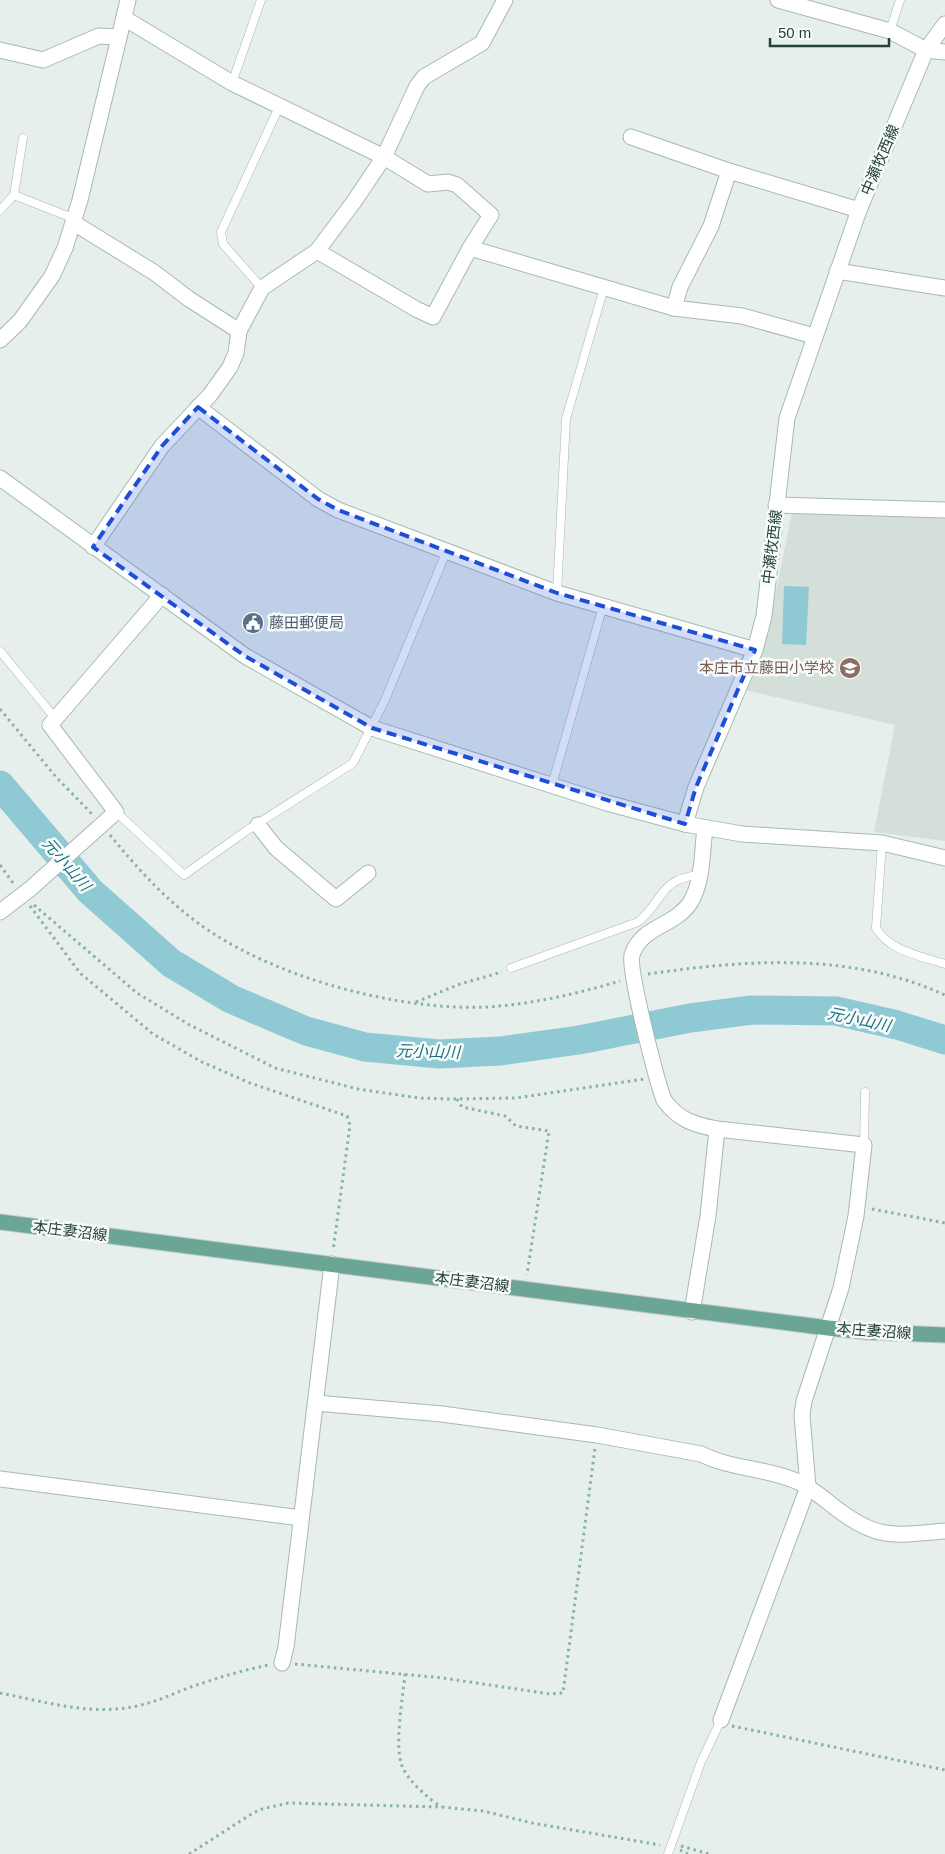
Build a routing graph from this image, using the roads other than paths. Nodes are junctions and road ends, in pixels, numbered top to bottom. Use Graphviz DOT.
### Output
graph roads {
  1 [pos="128,0"];
  2 [pos="261,0"];
  3 [pos="505,0"];
  4 [pos="778,0"];
  5 [pos="900,0"];
  6 [pos="124,18"];
  7 [pos="945,24"];
  8 [pos="890,31"];
  9 [pos="119,37"];
  10 [pos="0,50"];
  11 [pos="926,50"];
  12 [pos="945,52"];
  13 [pos="232,83"];
  14 [pos="280,106"];
  15 [pos="631,137"];
  16 [pos="23,138"];
  17 [pos="384,157"];
  18 [pos="729,171"];
  19 [pos="14,195"];
  20 [pos="0,210"];
  21 [pos="859,210"];
  22 [pos="74,221"];
  23 [pos="470,248"];
  24 [pos="317,251"];
  25 [pos="837,271"];
  26 [pos="262,288"];
  27 [pos="604,288"];
  28 [pos="945,288"];
  29 [pos="674,308"];
  30 [pos="239,331"];
  31 [pos="814,336"];
  32 [pos="0,340"];
  33 [pos="198,407"];
  34 [pos="0,478"];
  35 [pos="776,505"];
  36 [pos="945,510"];
  37 [pos="93,547"];
  38 [pos="447,550"];
  39 [pos="557,593"];
  40 [pos="162,595"];
  41 [pos="603,606"];
  42 [pos="755,650"];
  43 [pos="0,651"];
  44 [pos="54,718"];
  45 [pos="372,728"];
  46 [pos="552,785"];
  47 [pos="116,812"];
  48 [pos="685,824"];
  49 [pos="258,825"];
  50 [pos="705,828"];
  51 [pos="882,843"];
  52 [pos="945,858"];
  53 [pos="368,873"];
  54 [pos="698,875"];
  55 [pos="0,912"];
  56 [pos="945,964"];
  57 [pos="511,968"];
  58 [pos="865,1092"];
  59 [pos="717,1130"];
  60 [pos="864,1145"];
  61 [pos="0,1222"];
  62 [pos="332,1264"];
  63 [pos="692,1312"];
  64 [pos="828,1328"];
  65 [pos="945,1335"];
  66 [pos="316,1403"];
  67 [pos="0,1479"];
  68 [pos="808,1487"];
  69 [pos="301,1518"];
  70 [pos="945,1531"];
  71 [pos="282,1663"];
  72 [pos="721,1720"];
  73 [pos="668,1854"];
  1 -- 6 [label="street"];
  2 -- 13 [label="lane"];
  3 -- 17 [label="street"];
  4 -- 8 [label="street"];
  5 -- 8 [label="lane"];
  6 -- 9 [label="street"];
  6 -- 13 [label="street"];
  7 -- 11 [label="street, 中瀬牧西線"];
  8 -- 11 [label="street"];
  9 -- 10 [label="street"];
  9 -- 22 [label="street"];
  11 -- 12 [label="street"];
  11 -- 21 [label="street, 中瀬牧西線"];
  13 -- 14 [label="street"];
  14 -- 17 [label="street"];
  14 -- 26 [label="lane"];
  15 -- 18 [label="street"];
  16 -- 19 [label="lane"];
  17 -- 23 [label="street"];
  17 -- 24 [label="street"];
  18 -- 21 [label="street"];
  18 -- 29 [label="street"];
  19 -- 20 [label="lane"];
  19 -- 22 [label="lane"];
  21 -- 25 [label="street, 中瀬牧西線"];
  22 -- 30 [label="street"];
  22 -- 32 [label="street"];
  23 -- 24 [label="street"];
  23 -- 27 [label="street"];
  24 -- 26 [label="street"];
  25 -- 28 [label="street"];
  25 -- 31 [label="street, 中瀬牧西線"];
  26 -- 30 [label="street"];
  27 -- 29 [label="street"];
  27 -- 39 [label="lane"];
  29 -- 31 [label="street"];
  30 -- 33 [label="street"];
  31 -- 35 [label="street, 中瀬牧西線"];
  33 -- 37 [label="street"];
  33 -- 38 [label="street"];
  34 -- 37 [label="street"];
  35 -- 36 [label="street"];
  35 -- 42 [label="street, 中瀬牧西線"];
  37 -- 40 [label="street"];
  38 -- 39 [label="street"];
  38 -- 45 [label="lane"];
  39 -- 41 [label="street"];
  40 -- 44 [label="street"];
  40 -- 45 [label="street"];
  41 -- 42 [label="street"];
  41 -- 46 [label="lane"];
  42 -- 48 [label="street, 中瀬牧西線"];
  43 -- 44 [label="lane"];
  44 -- 47 [label="street"];
  45 -- 46 [label="street"];
  45 -- 49 [label="lane"];
  46 -- 48 [label="street"];
  47 -- 49 [label="lane"];
  47 -- 55 [label="street"];
  48 -- 50 [label="street"];
  49 -- 53 [label="street"];
  50 -- 51 [label="street"];
  50 -- 54 [label="street"];
  51 -- 52 [label="street"];
  51 -- 56 [label="lane"];
  54 -- 57 [label="lane"];
  54 -- 59 [label="street"];
  58 -- 60 [label="lane"];
  59 -- 60 [label="street"];
  59 -- 63 [label="street"];
  60 -- 64 [label="street"];
  61 -- 62 [label="main road, 本庄妻沼線"];
  62 -- 63 [label="main road, 本庄妻沼線"];
  62 -- 66 [label="street"];
  63 -- 64 [label="main road, 本庄妻沼線"];
  64 -- 65 [label="main road, 本庄妻沼線"];
  64 -- 68 [label="street"];
  66 -- 68 [label="street"];
  66 -- 69 [label="street"];
  67 -- 69 [label="street"];
  68 -- 70 [label="street"];
  68 -- 72 [label="street"];
  69 -- 71 [label="street"];
  72 -- 73 [label="lane"];
}
